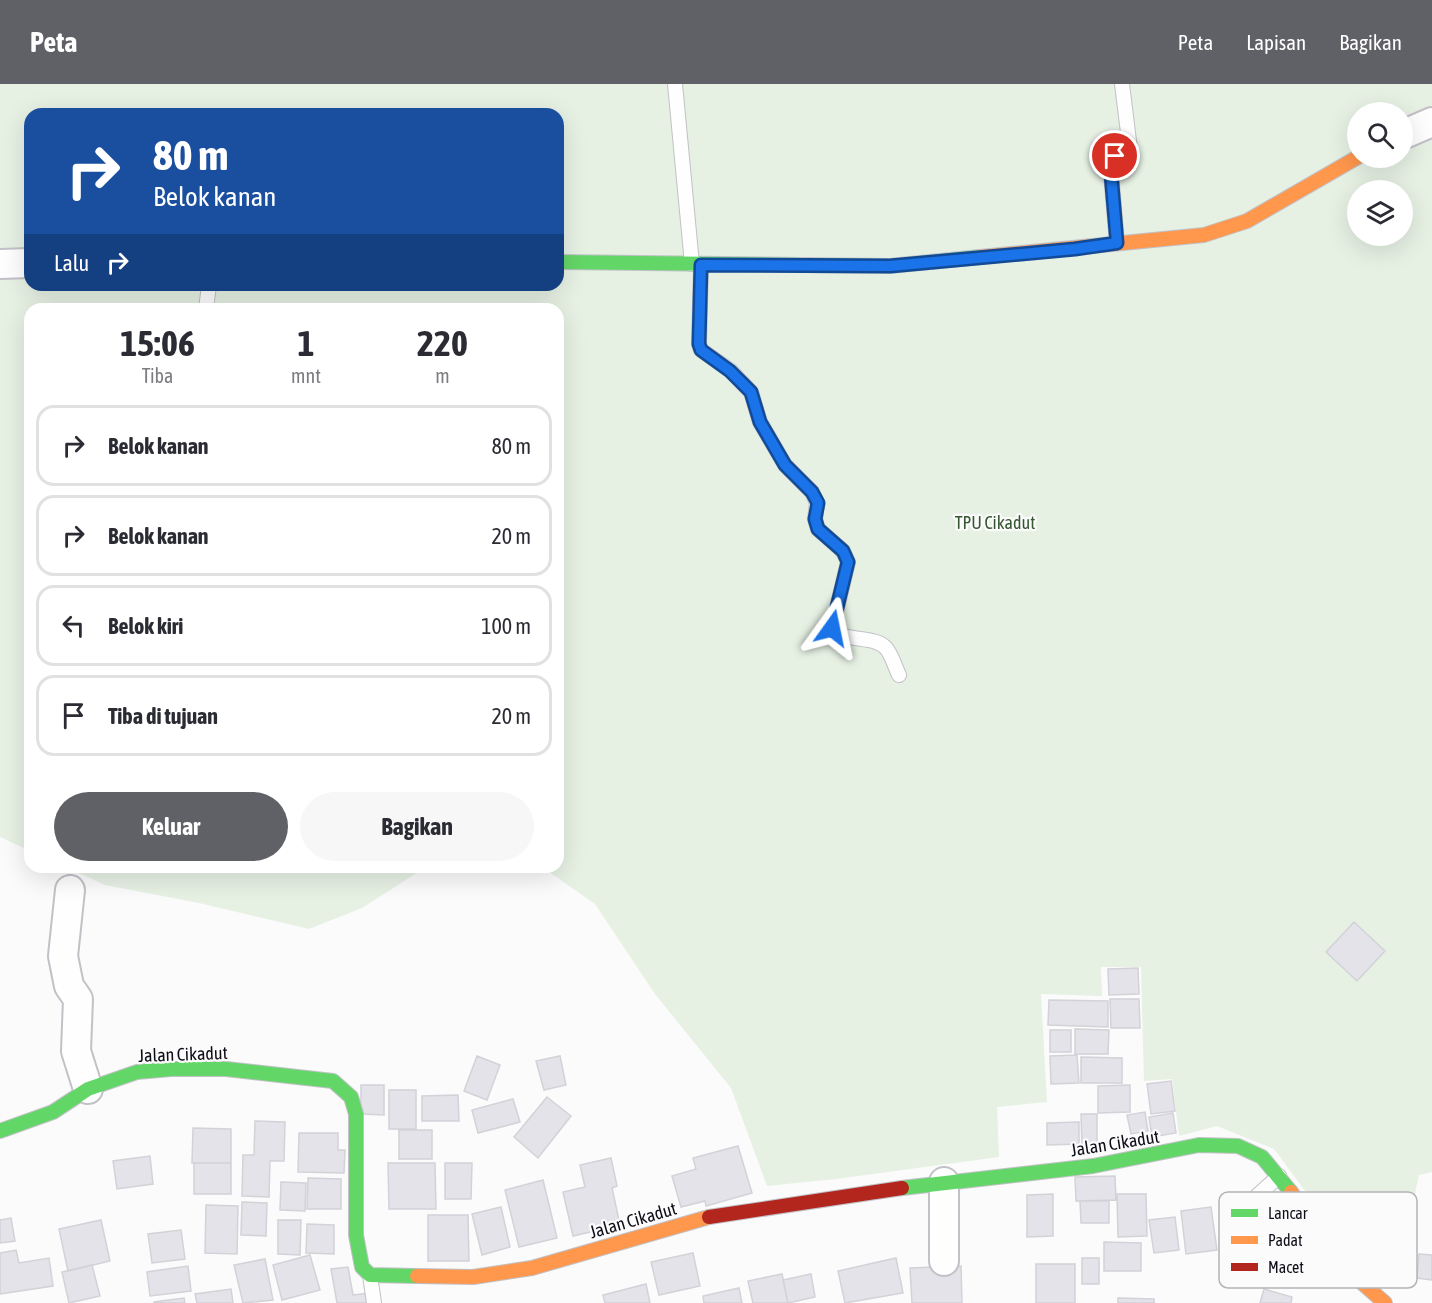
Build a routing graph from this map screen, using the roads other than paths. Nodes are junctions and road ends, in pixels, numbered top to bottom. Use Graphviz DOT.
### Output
graph roads {
  1 [pos="675,84"];
  2 [pos="1122,84"];
  3 [pos="1432,122"];
  4 [pos="1413,130"];
  5 [pos="1347,163"];
  6 [pos="1117,243"];
  7 [pos="564,262"];
  8 [pos="24,263"];
  9 [pos="0,264"];
  10 [pos="696,265"];
  11 [pos="899,675"];
  12 [pos="70,890"];
  13 [pos="88,1089"];
  14 [pos="0,1131"];
  15 [pos="1279,1176"];
  16 [pos="944,1182"];
  17 [pos="1261,1192"];
  18 [pos="1290,1192"];
  19 [pos="944,1261"];
  20 [pos="370,1275"];
  21 [pos="1368,1288"];
  22 [pos="374,1303"];
  23 [pos="1385,1303"];
  1 -- 10 [label="lane"];
  2 -- 6 [label="lane"];
  3 -- 4 [label="street"];
  5 -- 6 [label="street"];
  6 -- 10 [label="street"];
  7 -- 10 [label="street"];
  8 -- 9 [label="street"];
  10 -- 11 [label="lane"];
  12 -- 13 [label="street"];
  13 -- 14 [label="street, Jalan Cikadut"];
  13 -- 20 [label="street, Jalan Cikadut"];
  15 -- 16 [label="street, Jalan Cikadut"];
  15 -- 17 [label="lane"];
  15 -- 18 [label="street, Jalan Cikadut"];
  16 -- 19 [label="street"];
  16 -- 20 [label="street, Jalan Cikadut"];
  20 -- 22 [label="lane"];
  21 -- 23 [label="street, Jalan Cikadut"];
}
